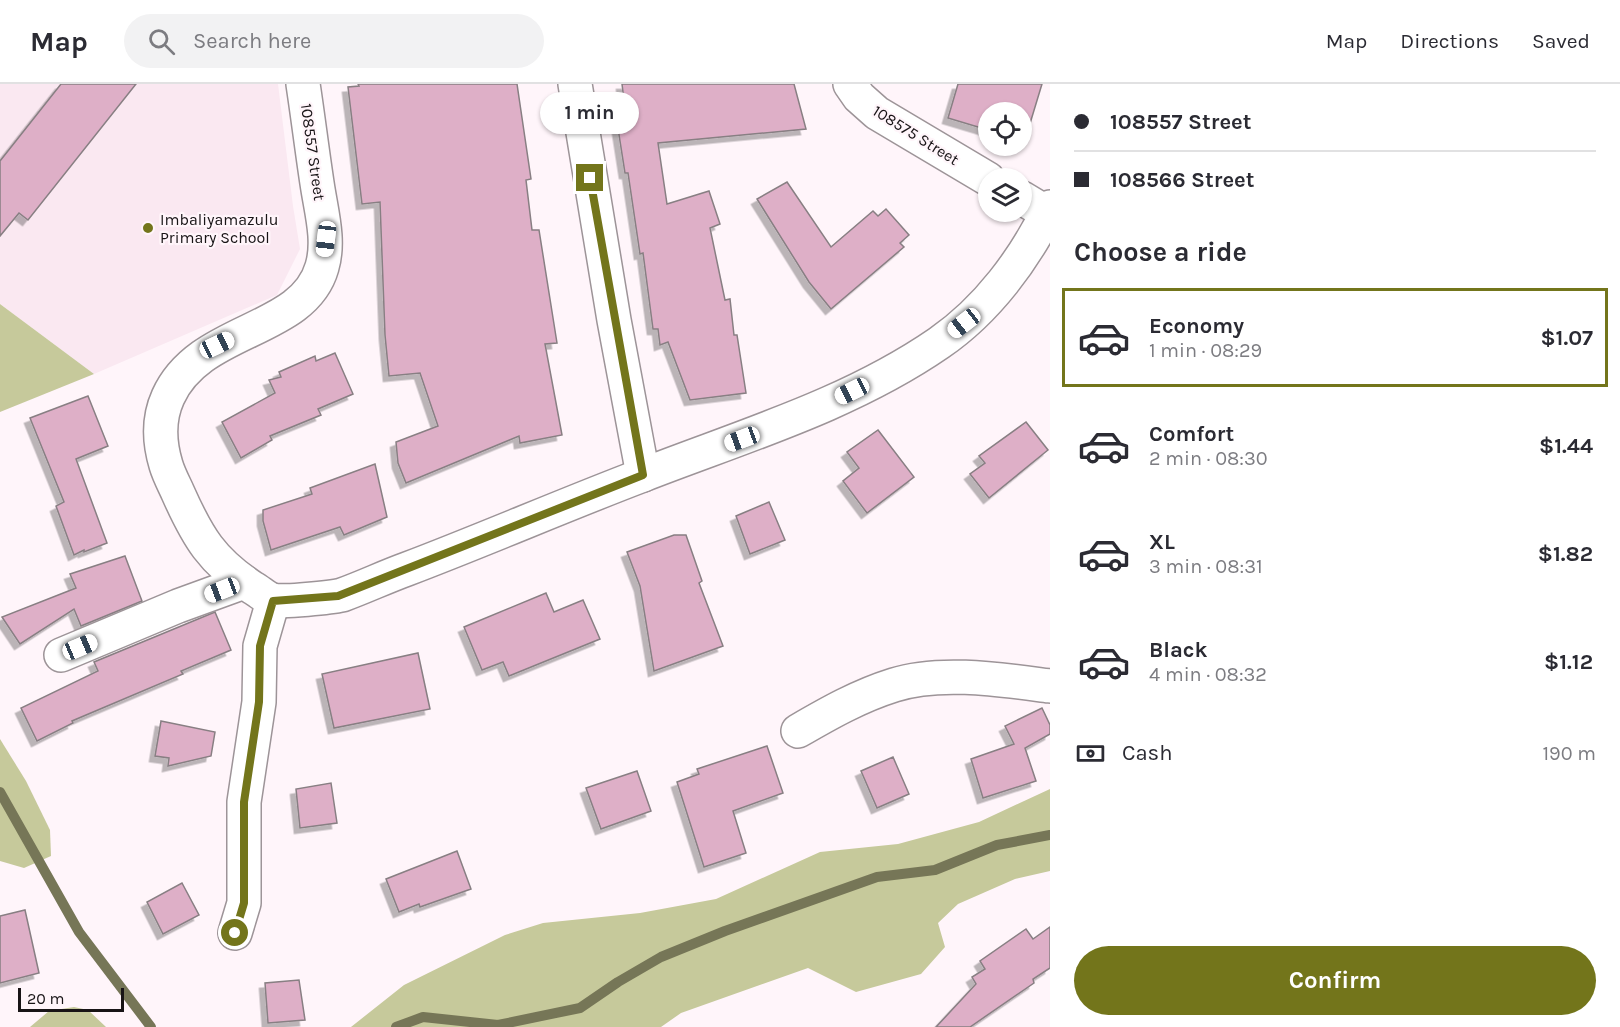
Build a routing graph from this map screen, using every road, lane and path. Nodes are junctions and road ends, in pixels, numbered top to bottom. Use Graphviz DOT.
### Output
graph roads {
  1 [pos="303,84"];
  2 [pos="574,84"];
  3 [pos="850,84"];
  4 [pos="978,173"];
  5 [pos="1040,206"];
  6 [pos="643,475"];
  7 [pos="244,582"];
  8 [pos="273,601"];
  9 [pos="61,655"];
  10 [pos="1050,686"];
  11 [pos="798,731"];
  12 [pos="235,933"];
  1 -- 7 [label="street, 108557 Street"];
  2 -- 6 [label="street"];
  3 -- 4 [label="street, 108575 Street"];
  5 -- 6 [label="street"];
  6 -- 8 [label="street"];
  7 -- 8 [label="street, 108557 Street"];
  7 -- 9 [label="street"];
  8 -- 12 [label="street"];
  10 -- 11 [label="street"];
}
